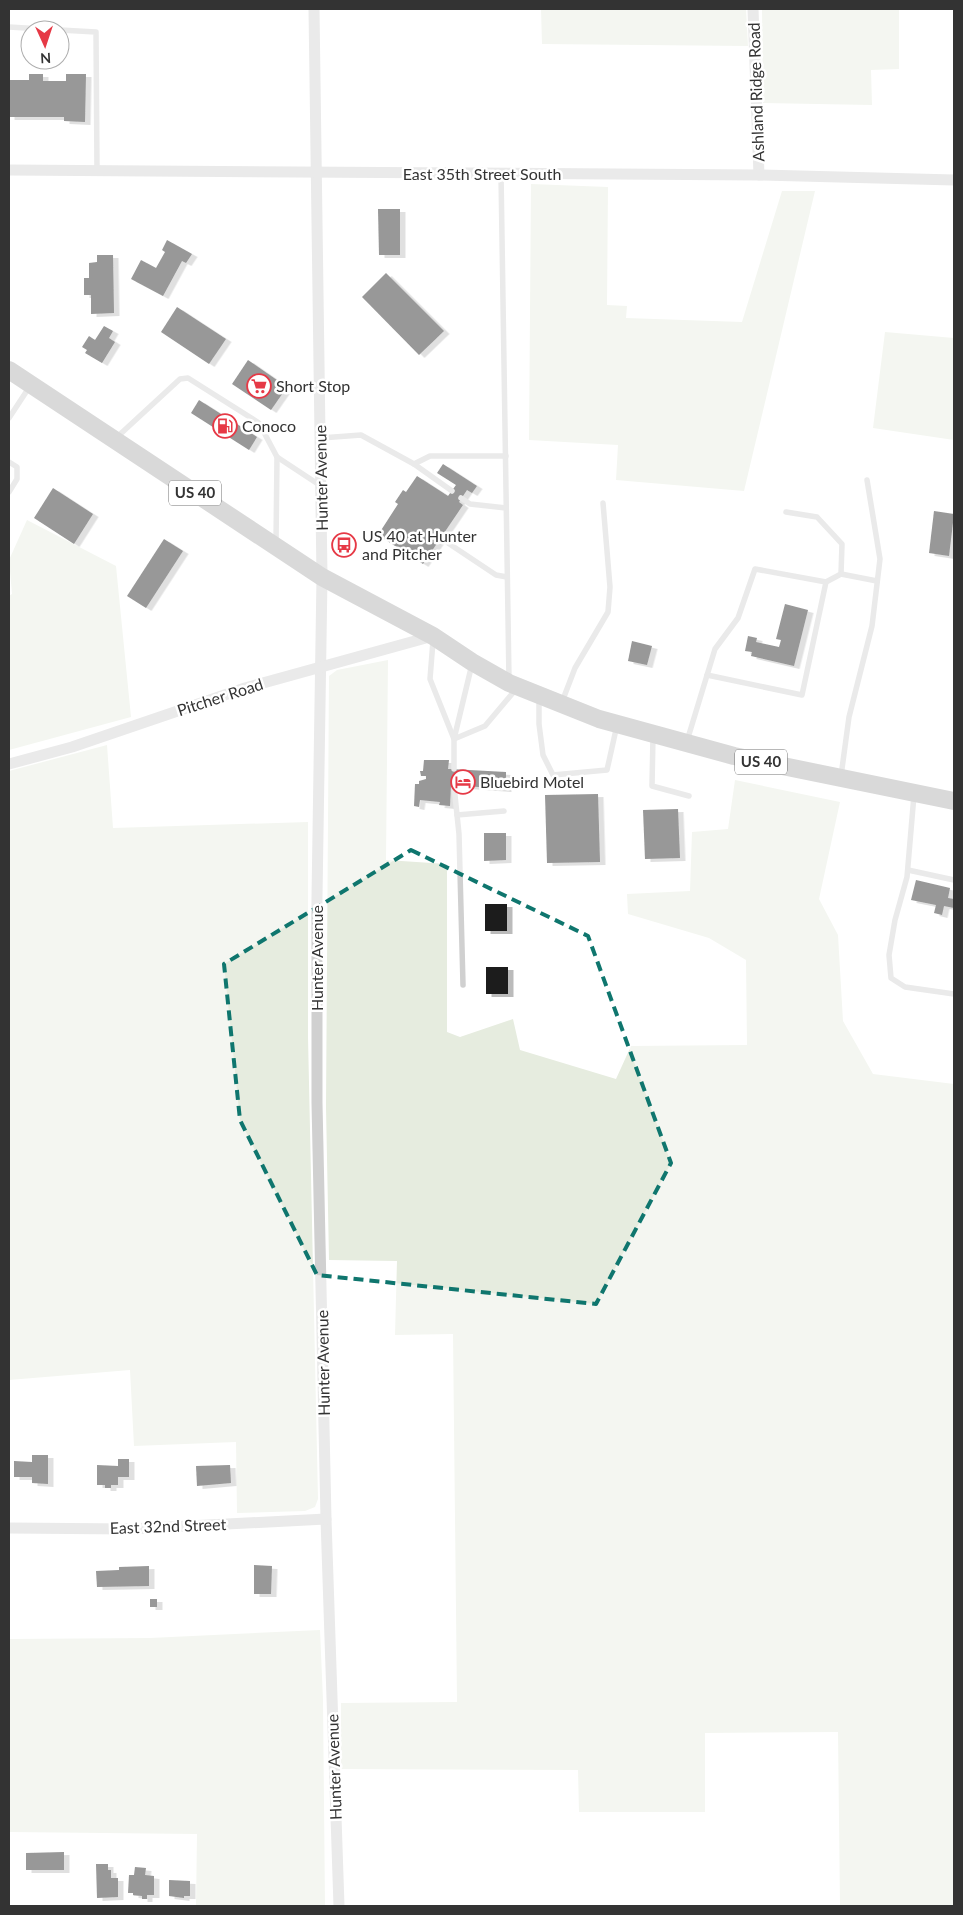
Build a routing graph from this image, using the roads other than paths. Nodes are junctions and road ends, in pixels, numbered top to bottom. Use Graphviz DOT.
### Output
graph roads {
  1 [pos="314,9"];
  2 [pos="753,9"];
  3 [pos="70,31"];
  4 [pos="9,170"];
  5 [pos="97,171"];
  6 [pos="317,173"];
  7 [pos="501,174"];
  8 [pos="759,175"];
  9 [pos="954,180"];
  10 [pos="9,370"];
  11 [pos="31,384"];
  12 [pos="9,418"];
  13 [pos="321,438"];
  14 [pos="115,440"];
  15 [pos="506,456"];
  16 [pos="277,457"];
  17 [pos="9,462"];
  18 [pos="414,464"];
  19 [pos="867,480"];
  20 [pos="321,486"];
  21 [pos="452,491"];
  22 [pos="9,492"];
  23 [pos="461,498"];
  24 [pos="603,503"];
  25 [pos="506,508"];
  26 [pos="786,512"];
  27 [pos="448,543"];
  28 [pos="276,546"];
  29 [pos="841,574"];
  30 [pos="322,577"];
  31 [pos="508,577"];
  32 [pos="877,581"];
  33 [pos="826,582"];
  34 [pos="433,636"];
  35 [pos="472,662"];
  36 [pos="320,668"];
  37 [pos="707,675"];
  38 [pos="514,685"];
  39 [pos="539,695"];
  40 [pos="561,704"];
  41 [pos="617,724"];
  42 [pos="653,734"];
  43 [pos="454,738"];
  44 [pos="686,743"];
  45 [pos="9,764"];
  46 [pos="454,768"];
  47 [pos="840,778"];
  48 [pos="454,786"];
  49 [pos="914,793"];
  50 [pos="689,796"];
  51 [pos="954,801"];
  52 [pos="504,811"];
  53 [pos="457,815"];
  54 [pos="908,870"];
  55 [pos="954,880"];
  56 [pos="463,985"];
  57 [pos="954,994"];
  58 [pos="326,1519"];
  59 [pos="9,1528"];
  60 [pos="339,1906"];
  1 -- 6 [label="street, Hunter Avenue"];
  2 -- 8 [label="street, Ashland Ridge Road"];
  3 -- 5 [label="lane"];
  4 -- 5 [label="street, East 35th Street South"];
  5 -- 6 [label="street, East 35th Street South"];
  6 -- 7 [label="street, East 35th Street South"];
  6 -- 13 [label="street, Hunter Avenue"];
  7 -- 8 [label="street, East 35th Street South"];
  7 -- 15 [label="lane"];
  8 -- 9 [label="street, East 35th Street South"];
  10 -- 11 [label="main road, US 40"];
  11 -- 12 [label="lane"];
  11 -- 14 [label="main road, US 40"];
  13 -- 18 [label="lane"];
  13 -- 20 [label="street, Hunter Avenue"];
  14 -- 16 [label="lane"];
  14 -- 28 [label="main road, US 40"];
  15 -- 18 [label="lane"];
  15 -- 25 [label="lane"];
  16 -- 20 [label="lane"];
  16 -- 28 [label="lane"];
  17 -- 22 [label="lane"];
  18 -- 21 [label="lane"];
  19 -- 32 [label="lane"];
  20 -- 30 [label="street, Hunter Avenue"];
  23 -- 25 [label="lane"];
  24 -- 40 [label="lane"];
  25 -- 31 [label="lane"];
  26 -- 29 [label="lane"];
  27 -- 31 [label="lane"];
  28 -- 30 [label="main road, US 40"];
  29 -- 32 [label="lane"];
  29 -- 33 [label="lane"];
  30 -- 34 [label="main road, US 40"];
  30 -- 36 [label="street, Hunter Avenue"];
  31 -- 38 [label="lane"];
  32 -- 47 [label="lane"];
  33 -- 37 [label="lane"];
  33 -- 37 [label="lane"];
  34 -- 35 [label="main road, US 40"];
  34 -- 36 [label="street, Pitcher Road"];
  34 -- 43 [label="lane"];
  35 -- 38 [label="main road, US 40"];
  35 -- 43 [label="lane"];
  36 -- 45 [label="street, Pitcher Road"];
  36 -- 58 [label="street, Hunter Avenue"];
  37 -- 44 [label="lane"];
  38 -- 39 [label="main road, US 40"];
  38 -- 43 [label="lane"];
  39 -- 40 [label="main road, US 40"];
  39 -- 41 [label="lane"];
  40 -- 41 [label="main road, US 40"];
  41 -- 42 [label="main road, US 40"];
  42 -- 44 [label="main road, US 40"];
  42 -- 50 [label="lane"];
  43 -- 46 [label="lane"];
  44 -- 47 [label="main road, US 40"];
  47 -- 49 [label="main road, US 40"];
  48 -- 53 [label="lane"];
  49 -- 51 [label="main road, US 40"];
  49 -- 54 [label="lane"];
  52 -- 53 [label="lane"];
  53 -- 56 [label="lane"];
  54 -- 55 [label="lane"];
  54 -- 57 [label="lane"];
  58 -- 59 [label="street, East 32nd Street"];
  58 -- 60 [label="street, Hunter Avenue"];
}
